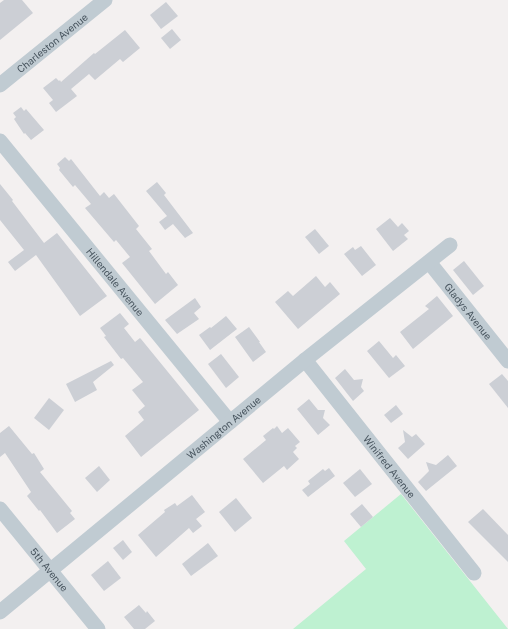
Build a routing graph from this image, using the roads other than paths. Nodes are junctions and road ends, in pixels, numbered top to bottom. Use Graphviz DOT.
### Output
graph roads {
  1 [pos="105,0"];
  2 [pos="0,85"];
  3 [pos="0,140"];
  4 [pos="450,245"];
  5 [pos="430,262"];
  6 [pos="305,360"];
  7 [pos="508,361"];
  8 [pos="230,422"];
  9 [pos="0,509"];
  10 [pos="51,571"];
  11 [pos="474,573"];
  12 [pos="0,612"];
  13 [pos="98,629"];
  1 -- 2 [label="street, Charleston Avenue"];
  3 -- 8 [label="street, Hillendale Avenue"];
  4 -- 5 [label="street, Washington Avenue"];
  5 -- 6 [label="street, Washington Avenue"];
  5 -- 7 [label="street, Gladys Avenue"];
  6 -- 8 [label="street, Washington Avenue"];
  6 -- 11 [label="street, Winifred Avenue"];
  8 -- 10 [label="street, Washington Avenue"];
  9 -- 10 [label="street, 5th Avenue"];
  10 -- 12 [label="street, Washington Avenue"];
  10 -- 13 [label="street, 5th Avenue"];
}
